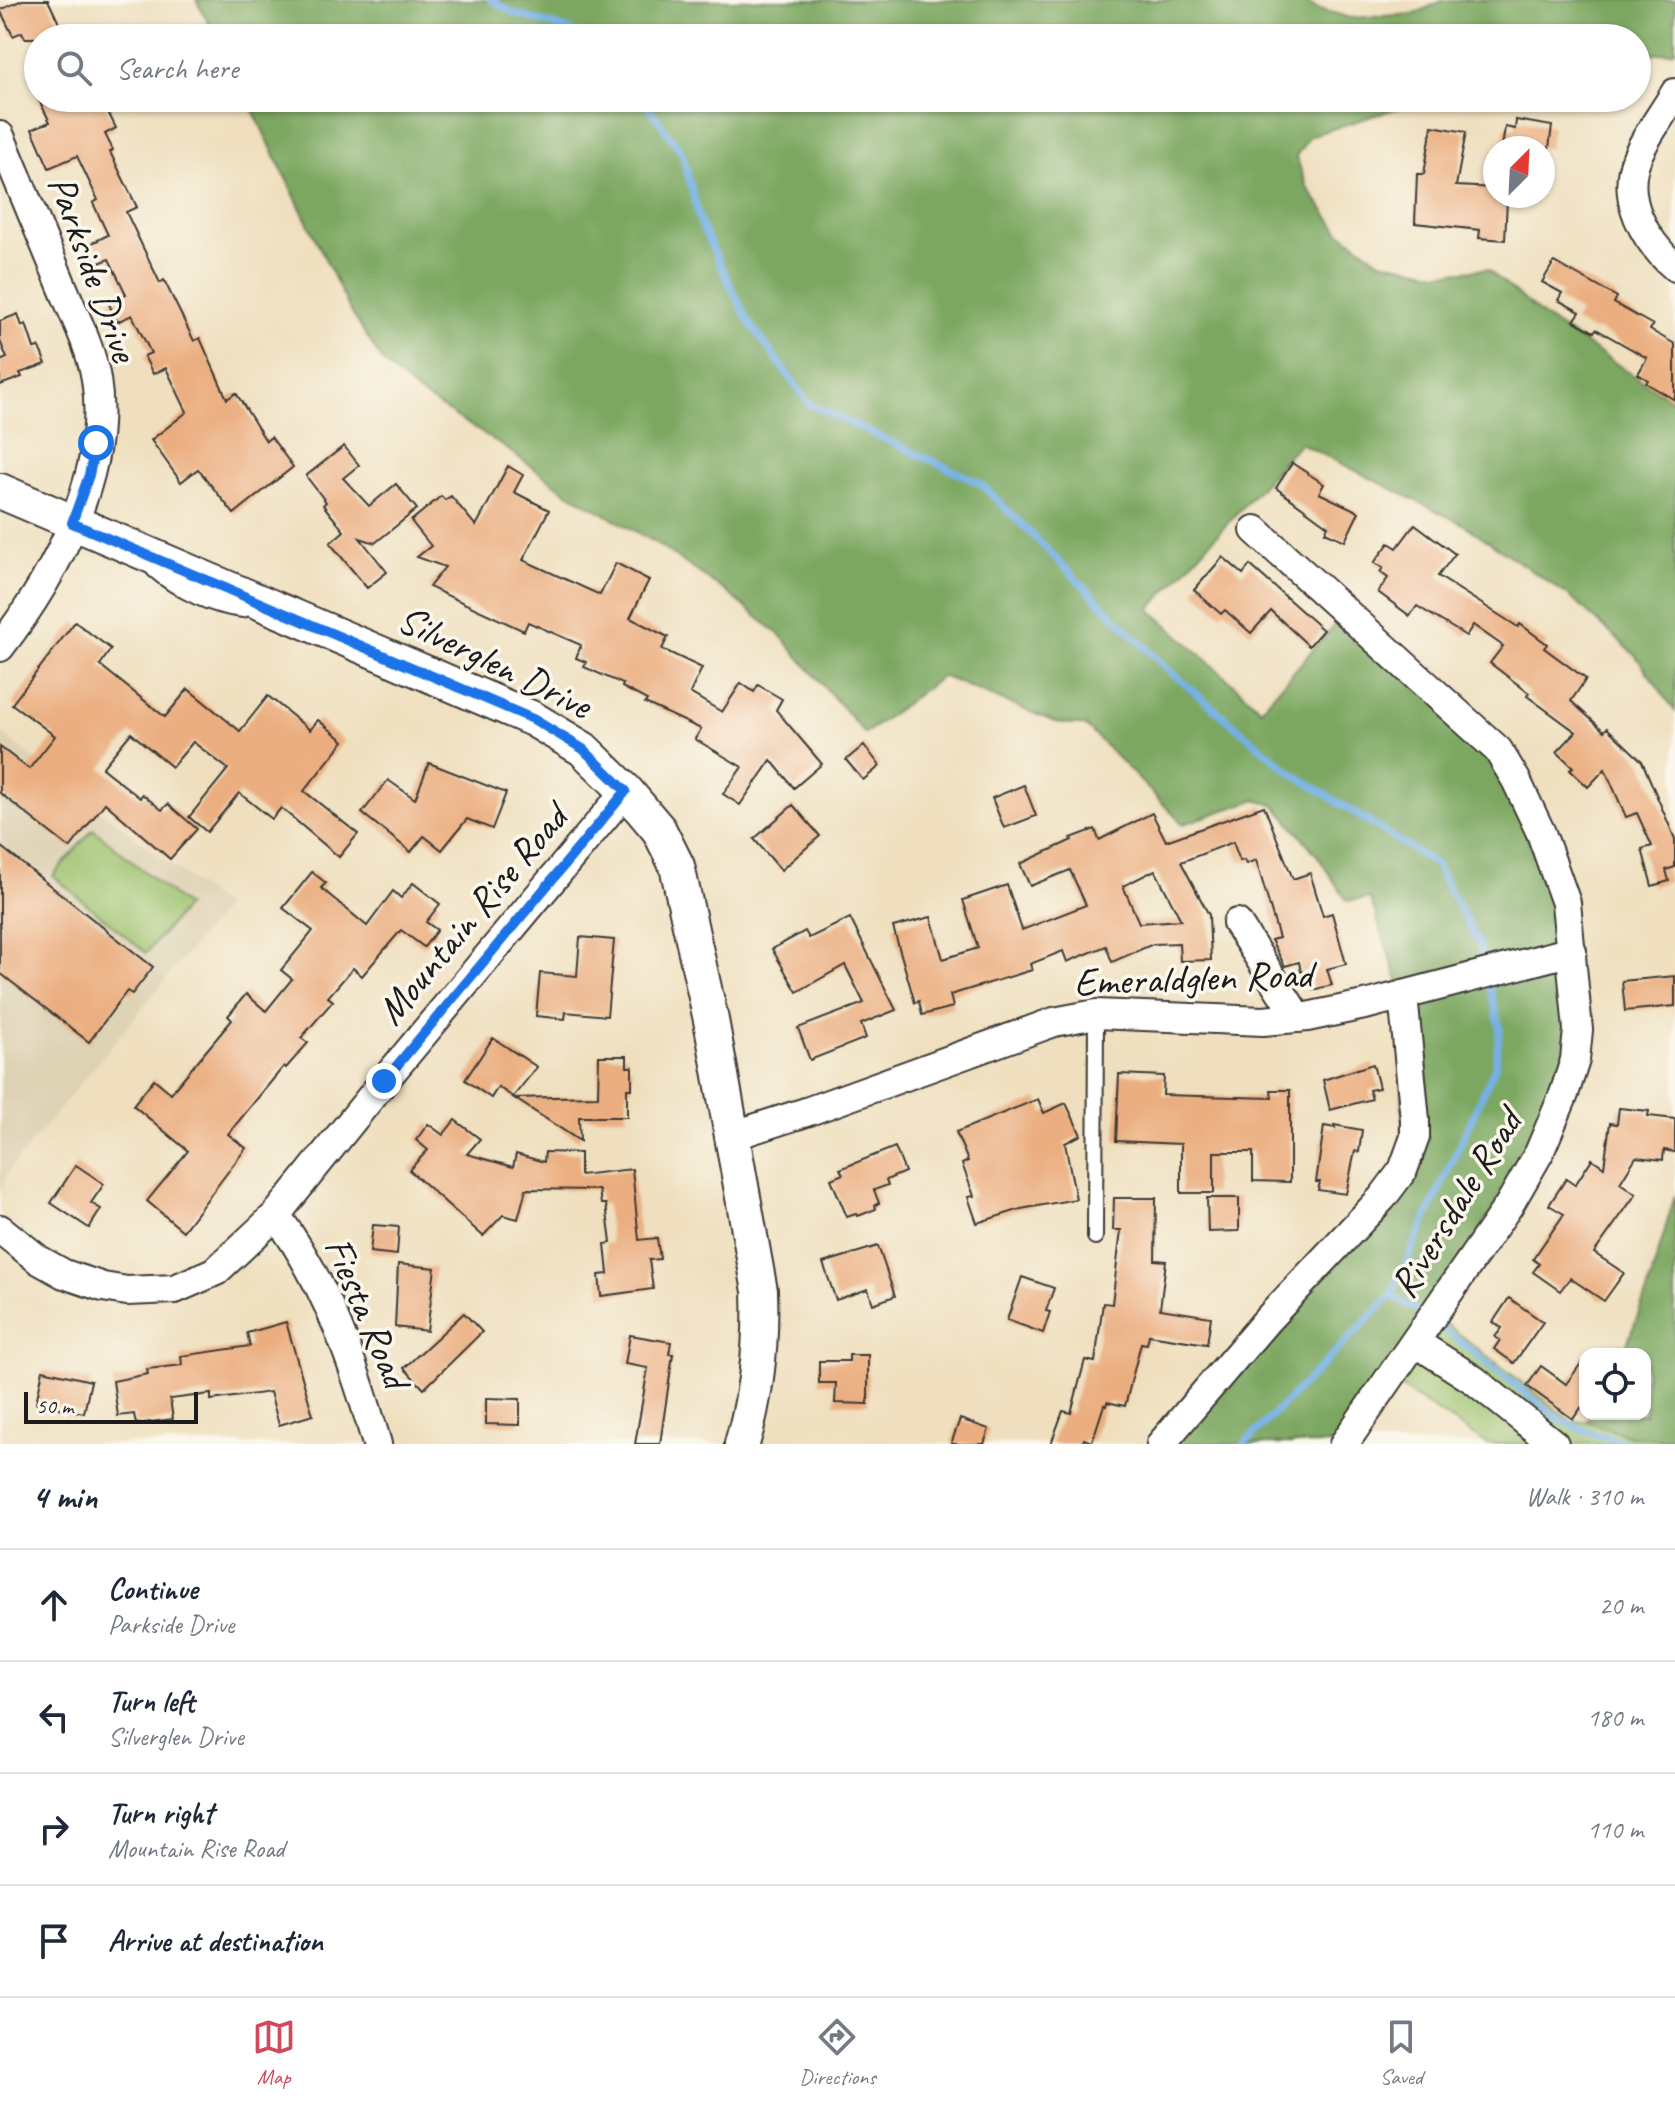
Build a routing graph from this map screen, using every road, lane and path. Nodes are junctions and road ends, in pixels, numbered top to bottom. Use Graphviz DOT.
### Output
graph roads {
  1 [pos="1675,93"];
  2 [pos="0,136"];
  3 [pos="1675,267"];
  4 [pos="0,491"];
  5 [pos="72,523"];
  6 [pos="1255,530"];
  7 [pos="0,647"];
  8 [pos="626,791"];
  9 [pos="1237,923"];
  10 [pos="1572,951"];
  11 [pos="1403,995"];
  12 [pos="1096,1014"];
  13 [pos="1298,1018"];
  14 [pos="732,1136"];
  15 [pos="276,1215"];
  16 [pos="0,1229"];
  17 [pos="1095,1237"];
  18 [pos="1415,1342"];
  19 [pos="377,1444"];
  20 [pos="742,1444"];
  21 [pos="1161,1444"];
  22 [pos="1344,1444"];
  23 [pos="1554,1444"];
  1 -- 3 [label="street"];
  2 -- 5 [label="street, Parkside Drive"];
  4 -- 5 [label="street, Silverglen Drive"];
  5 -- 7 [label="street, Parkside Drive"];
  5 -- 8 [label="street, Silverglen Drive"];
  6 -- 10 [label="street, Riversdale Road"];
  8 -- 14 [label="street, Silverglen Drive"];
  8 -- 15 [label="street, Mountain Rise Road"];
  9 -- 13 [label="street"];
  10 -- 11 [label="street, Emeraldglen Road"];
  10 -- 18 [label="street, Riversdale Road"];
  11 -- 13 [label="street, Emeraldglen Road"];
  11 -- 21 [label="street"];
  12 -- 13 [label="street, Emeraldglen Road"];
  12 -- 14 [label="street, Emeraldglen Road"];
  12 -- 17 [label="lane"];
  14 -- 20 [label="street, Silverglen Drive"];
  15 -- 16 [label="street, Mountain Rise Road"];
  15 -- 19 [label="street, Fiesta Road"];
  18 -- 22 [label="street, Riversdale Road"];
  18 -- 23 [label="street"];
}
